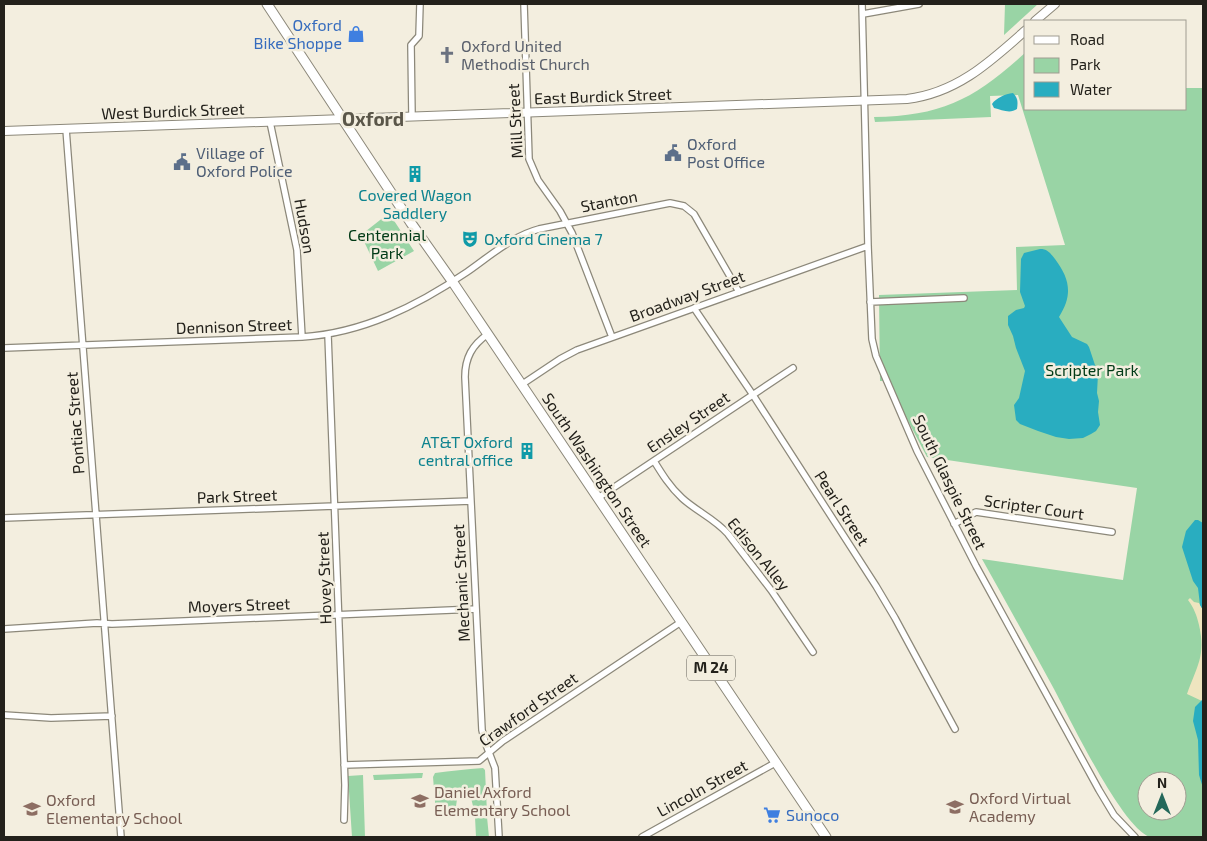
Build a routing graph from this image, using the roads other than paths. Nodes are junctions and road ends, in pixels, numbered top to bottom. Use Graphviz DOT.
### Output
graph roads {
  1 [pos="267,4"];
  2 [pos="420,4"];
  3 [pos="524,4"];
  4 [pos="862,4"];
  5 [pos="919,4"];
  6 [pos="1055,4"];
  7 [pos="862,14"];
  8 [pos="1036,20"];
  9 [pos="1024,32"];
  10 [pos="864,101"];
  11 [pos="527,113"];
  12 [pos="412,117"];
  13 [pos="344,119"];
  14 [pos="270,122"];
  15 [pos="66,129"];
  16 [pos="4,131"];
  17 [pos="567,223"];
  18 [pos="868,246"];
  19 [pos="452,281"];
  20 [pos="738,292"];
  21 [pos="964,298"];
  22 [pos="870,302"];
  23 [pos="694,308"];
  24 [pos="488,334"];
  25 [pos="328,335"];
  26 [pos="302,337"];
  27 [pos="612,337"];
  28 [pos="83,345"];
  29 [pos="4,348"];
  30 [pos="793,368"];
  31 [pos="521,384"];
  32 [pos="753,395"];
  33 [pos="654,461"];
  34 [pos="598,498"];
  35 [pos="471,501"];
  36 [pos="335,506"];
  37 [pos="96,515"];
  38 [pos="4,518"];
  39 [pos="954,524"];
  40 [pos="1112,532"];
  41 [pos="476,609"];
  42 [pos="338,614"];
  43 [pos="681,622"];
  44 [pos="104,623"];
  45 [pos="4,629"];
  46 [pos="813,652"];
  47 [pos="4,715"];
  48 [pos="112,716"];
  49 [pos="955,729"];
  50 [pos="489,752"];
  51 [pos="775,763"];
  52 [pos="344,765"];
  53 [pos="344,820"];
  54 [pos="121,837"];
  55 [pos="499,837"];
  56 [pos="642,837"];
  57 [pos="826,837"];
  58 [pos="1135,837"];
  1 -- 13 [label="main road, M 24"];
  2 -- 12 [label="street"];
  3 -- 11 [label="street, Mill Street"];
  4 -- 7 [label="street, South Glaspie Street"];
  5 -- 7 [label="street"];
  6 -- 8 [label="main road"];
  7 -- 10 [label="street, South Glaspie Street"];
  9 -- 10 [label="main road, East Burdick Street"];
  10 -- 11 [label="main road, East Burdick Street"];
  10 -- 18 [label="street, South Glaspie Street"];
  11 -- 12 [label="main road, East Burdick Street"];
  11 -- 17 [label="street, Mill Street"];
  12 -- 13 [label="main road, East Burdick Street"];
  13 -- 14 [label="main road, West Burdick Street"];
  13 -- 19 [label="main road, South Washington Street / M 24"];
  14 -- 15 [label="main road, West Burdick Street"];
  14 -- 26 [label="street, Hudson"];
  15 -- 16 [label="main road, West Burdick Street"];
  15 -- 28 [label="street, Pontiac Street"];
  17 -- 19 [label="street, Stanton"];
  17 -- 20 [label="street, Stanton"];
  17 -- 27 [label="street, Mill Street"];
  18 -- 20 [label="street, Broadway Street"];
  18 -- 22 [label="street, South Glaspie Street"];
  19 -- 24 [label="main road, South Washington Street / M 24"];
  19 -- 25 [label="street, Dennison Street"];
  20 -- 23 [label="street, Broadway Street"];
  21 -- 22 [label="street"];
  22 -- 39 [label="street, South Glaspie Street"];
  23 -- 27 [label="street, Broadway Street"];
  23 -- 32 [label="street, Pearl Street"];
  24 -- 31 [label="main road, South Washington Street / M 24"];
  24 -- 35 [label="street, Mechanic Street"];
  25 -- 26 [label="street, Dennison Street"];
  25 -- 36 [label="street, Hovey Street"];
  26 -- 28 [label="street, Dennison Street"];
  27 -- 31 [label="street, Broadway Street"];
  28 -- 29 [label="street, Dennison Street"];
  28 -- 37 [label="street, Pontiac Street"];
  30 -- 32 [label="street, Ensley Street"];
  31 -- 34 [label="main road, South Washington Street / M 24"];
  32 -- 33 [label="street, Ensley Street"];
  32 -- 49 [label="street, Pearl Street"];
  33 -- 34 [label="street, Ensley Street"];
  33 -- 46 [label="street, Edison Alley"];
  34 -- 43 [label="main road, South Washington Street / M 24"];
  35 -- 36 [label="street, Park Street"];
  35 -- 41 [label="street, Mechanic Street"];
  36 -- 37 [label="street, Park Street"];
  36 -- 42 [label="street, Hovey Street"];
  37 -- 38 [label="street, Park Street"];
  37 -- 44 [label="street, Pontiac Street"];
  39 -- 40 [label="street, Scripter Court"];
  39 -- 58 [label="street, South Glaspie Street"];
  41 -- 42 [label="street, Moyers Street"];
  41 -- 50 [label="street, Mechanic Street"];
  42 -- 44 [label="street, Moyers Street"];
  42 -- 52 [label="street, Hovey Street"];
  43 -- 50 [label="street, Crawford Street"];
  43 -- 51 [label="main road, South Washington Street / M 24"];
  44 -- 45 [label="street, Moyers Street"];
  44 -- 48 [label="street, Pontiac Street"];
  47 -- 48 [label="street"];
  48 -- 54 [label="street, Pontiac Street"];
  50 -- 52 [label="street, Crawford Street"];
  50 -- 55 [label="street, Mechanic Street"];
  51 -- 56 [label="street, Lincoln Street"];
  51 -- 57 [label="main road, South Washington Street / M 24"];
  52 -- 53 [label="street, Hovey Street"];
}
